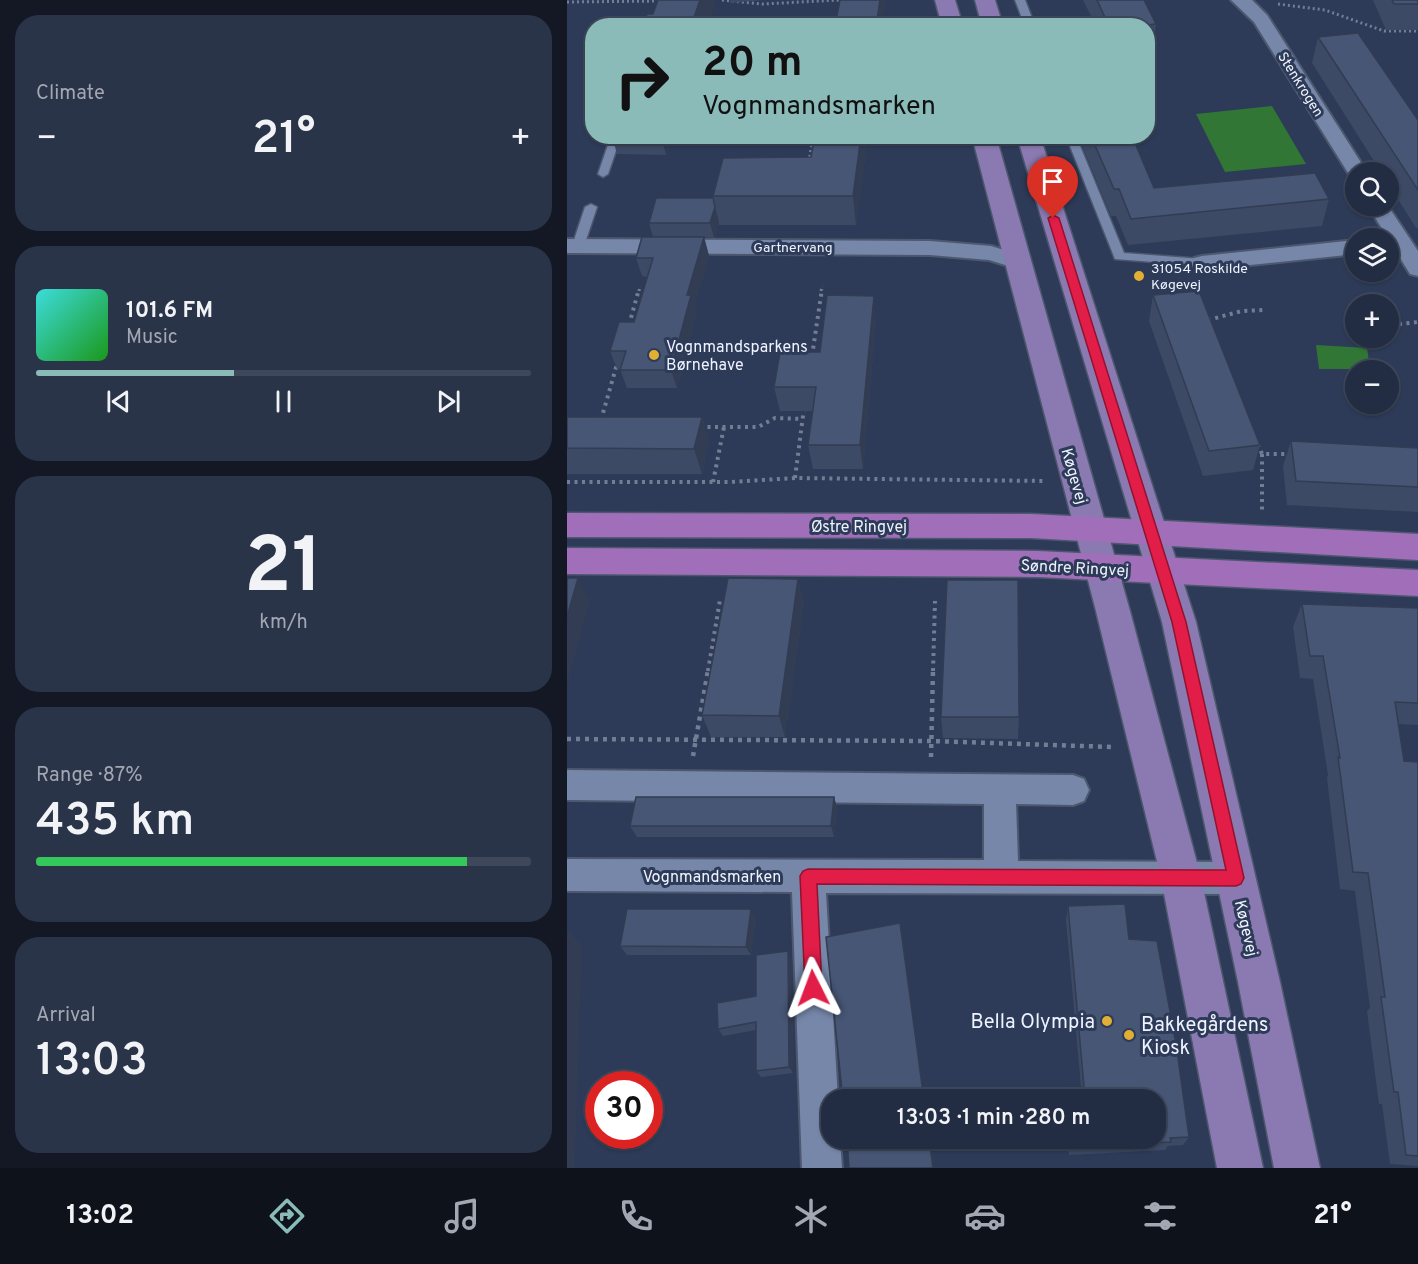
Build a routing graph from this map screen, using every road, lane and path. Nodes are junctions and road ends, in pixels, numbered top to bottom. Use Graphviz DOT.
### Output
graph roads {
  1 [pos="670,0"];
  2 [pos="722,0"];
  3 [pos="840,0"];
  4 [pos="945,0"];
  5 [pos="984,0"];
  6 [pos="1020,0"];
  7 [pos="567,2"];
  8 [pos="1248,6"];
  9 [pos="951,18"];
  10 [pos="990,18"];
  11 [pos="1027,18"];
  12 [pos="1418,31"];
  13 [pos="613,144"];
  14 [pos="812,144"];
  15 [pos="986,144"];
  16 [pos="1031,144"];
  17 [pos="1074,144"];
  18 [pos="1350,162"];
  19 [pos="807,168"];
  20 [pos="603,174"];
  21 [pos="591,207"];
  22 [pos="573,246"];
  23 [pos="1345,248"];
  24 [pos="1399,248"];
  25 [pos="1018,262"];
  26 [pos="1202,263"];
  27 [pos="1418,269"];
  28 [pos="640,286"];
  29 [pos="822,286"];
  30 [pos="1263,310"];
  31 [pos="1418,322"];
  32 [pos="1399,324"];
  33 [pos="627,329"];
  34 [pos="1212,330"];
  35 [pos="618,362"];
  36 [pos="810,366"];
  37 [pos="805,398"];
  38 [pos="802,419"];
  39 [pos="599,426"];
  40 [pos="690,427"];
  41 [pos="724,427"];
  42 [pos="1258,443"];
  43 [pos="1262,454"];
  44 [pos="1295,454"];
  45 [pos="795,478"];
  46 [pos="567,482"];
  47 [pos="713,482"];
  48 [pos="1077,482"];
  49 [pos="567,525"];
  50 [pos="1089,528"];
  51 [pos="1152,531"];
  52 [pos="1266,538"];
  53 [pos="1418,547"];
  54 [pos="567,561"];
  55 [pos="1100,567"];
  56 [pos="1164,571"];
  57 [pos="1418,583"];
  58 [pos="720,600"];
  59 [pos="935,602"];
  60 [pos="567,739"];
  61 [pos="696,740"];
  62 [pos="931,741"];
  63 [pos="1148,748"];
  64 [pos="567,785"];
  65 [pos="688,786"];
  66 [pos="929,789"];
  67 [pos="1000,789"];
  68 [pos="1073,790"];
  69 [pos="567,875"];
  70 [pos="808,876"];
  71 [pos="1001,878"];
  72 [pos="1181,878"];
  73 [pos="1236,878"];
  74 [pos="822,1168"];
  75 [pos="1240,1168"];
  76 [pos="1297,1168"];
  1 -- 7 [label="path"];
  2 -- 3 [label="path"];
  4 -- 9 [label="street"];
  5 -- 10 [label="street"];
  6 -- 11 [label="lane"];
  8 -- 12 [label="path"];
  8 -- 18 [label="street, Stenkrogen"];
  13 -- 20 [label="lane"];
  14 -- 19 [label="path"];
  15 -- 25 [label="street, Køgevej"];
  16 -- 51 [label="street, Køgevej"];
  17 -- 26 [label="lane"];
  21 -- 22 [label="lane"];
  22 -- 25 [label="street, Gartnervang"];
  23 -- 26 [label="street"];
  24 -- 27 [label="street"];
  25 -- 48 [label="street, Køgevej"];
  28 -- 33 [label="path"];
  29 -- 36 [label="path"];
  30 -- 34 [label="path"];
  31 -- 32 [label="path"];
  35 -- 39 [label="path"];
  37 -- 38 [label="path"];
  38 -- 41 [label="path"];
  38 -- 45 [label="path"];
  40 -- 41 [label="path"];
  41 -- 47 [label="path"];
  42 -- 43 [label="path"];
  43 -- 44 [label="path"];
  43 -- 52 [label="path"];
  45 -- 47 [label="path"];
  45 -- 48 [label="path"];
  46 -- 47 [label="path"];
  48 -- 50 [label="street, Køgevej"];
  49 -- 50 [label="main road, Østre Ringvej"];
  50 -- 51 [label="main road, Østre Ringvej"];
  50 -- 55 [label="street, Køgevej"];
  51 -- 52 [label="main road"];
  51 -- 56 [label="street, Køgevej"];
  52 -- 53 [label="main road"];
  54 -- 55 [label="main road, Søndre Ringvej"];
  55 -- 56 [label="main road, Søndre Ringvej"];
  55 -- 63 [label="street, Køgevej"];
  56 -- 57 [label="main road, Søndre Ringvej"];
  56 -- 73 [label="street, Køgevej"];
  58 -- 61 [label="path"];
  59 -- 62 [label="path"];
  60 -- 61 [label="path"];
  61 -- 62 [label="path"];
  61 -- 65 [label="path"];
  62 -- 63 [label="path"];
  62 -- 66 [label="path"];
  63 -- 72 [label="street, Køgevej"];
  64 -- 65 [label="street"];
  65 -- 66 [label="street"];
  66 -- 67 [label="street"];
  67 -- 68 [label="street"];
  67 -- 71 [label="street"];
  69 -- 70 [label="street, Vognmandsmarken"];
  70 -- 71 [label="street, Vognmandsmarken"];
  70 -- 74 [label="street"];
  71 -- 72 [label="street, Vognmandsmarken"];
  72 -- 73 [label="street, Vognmandsmarken"];
  72 -- 75 [label="street, Køgevej"];
  73 -- 76 [label="street, Køgevej"];
}
